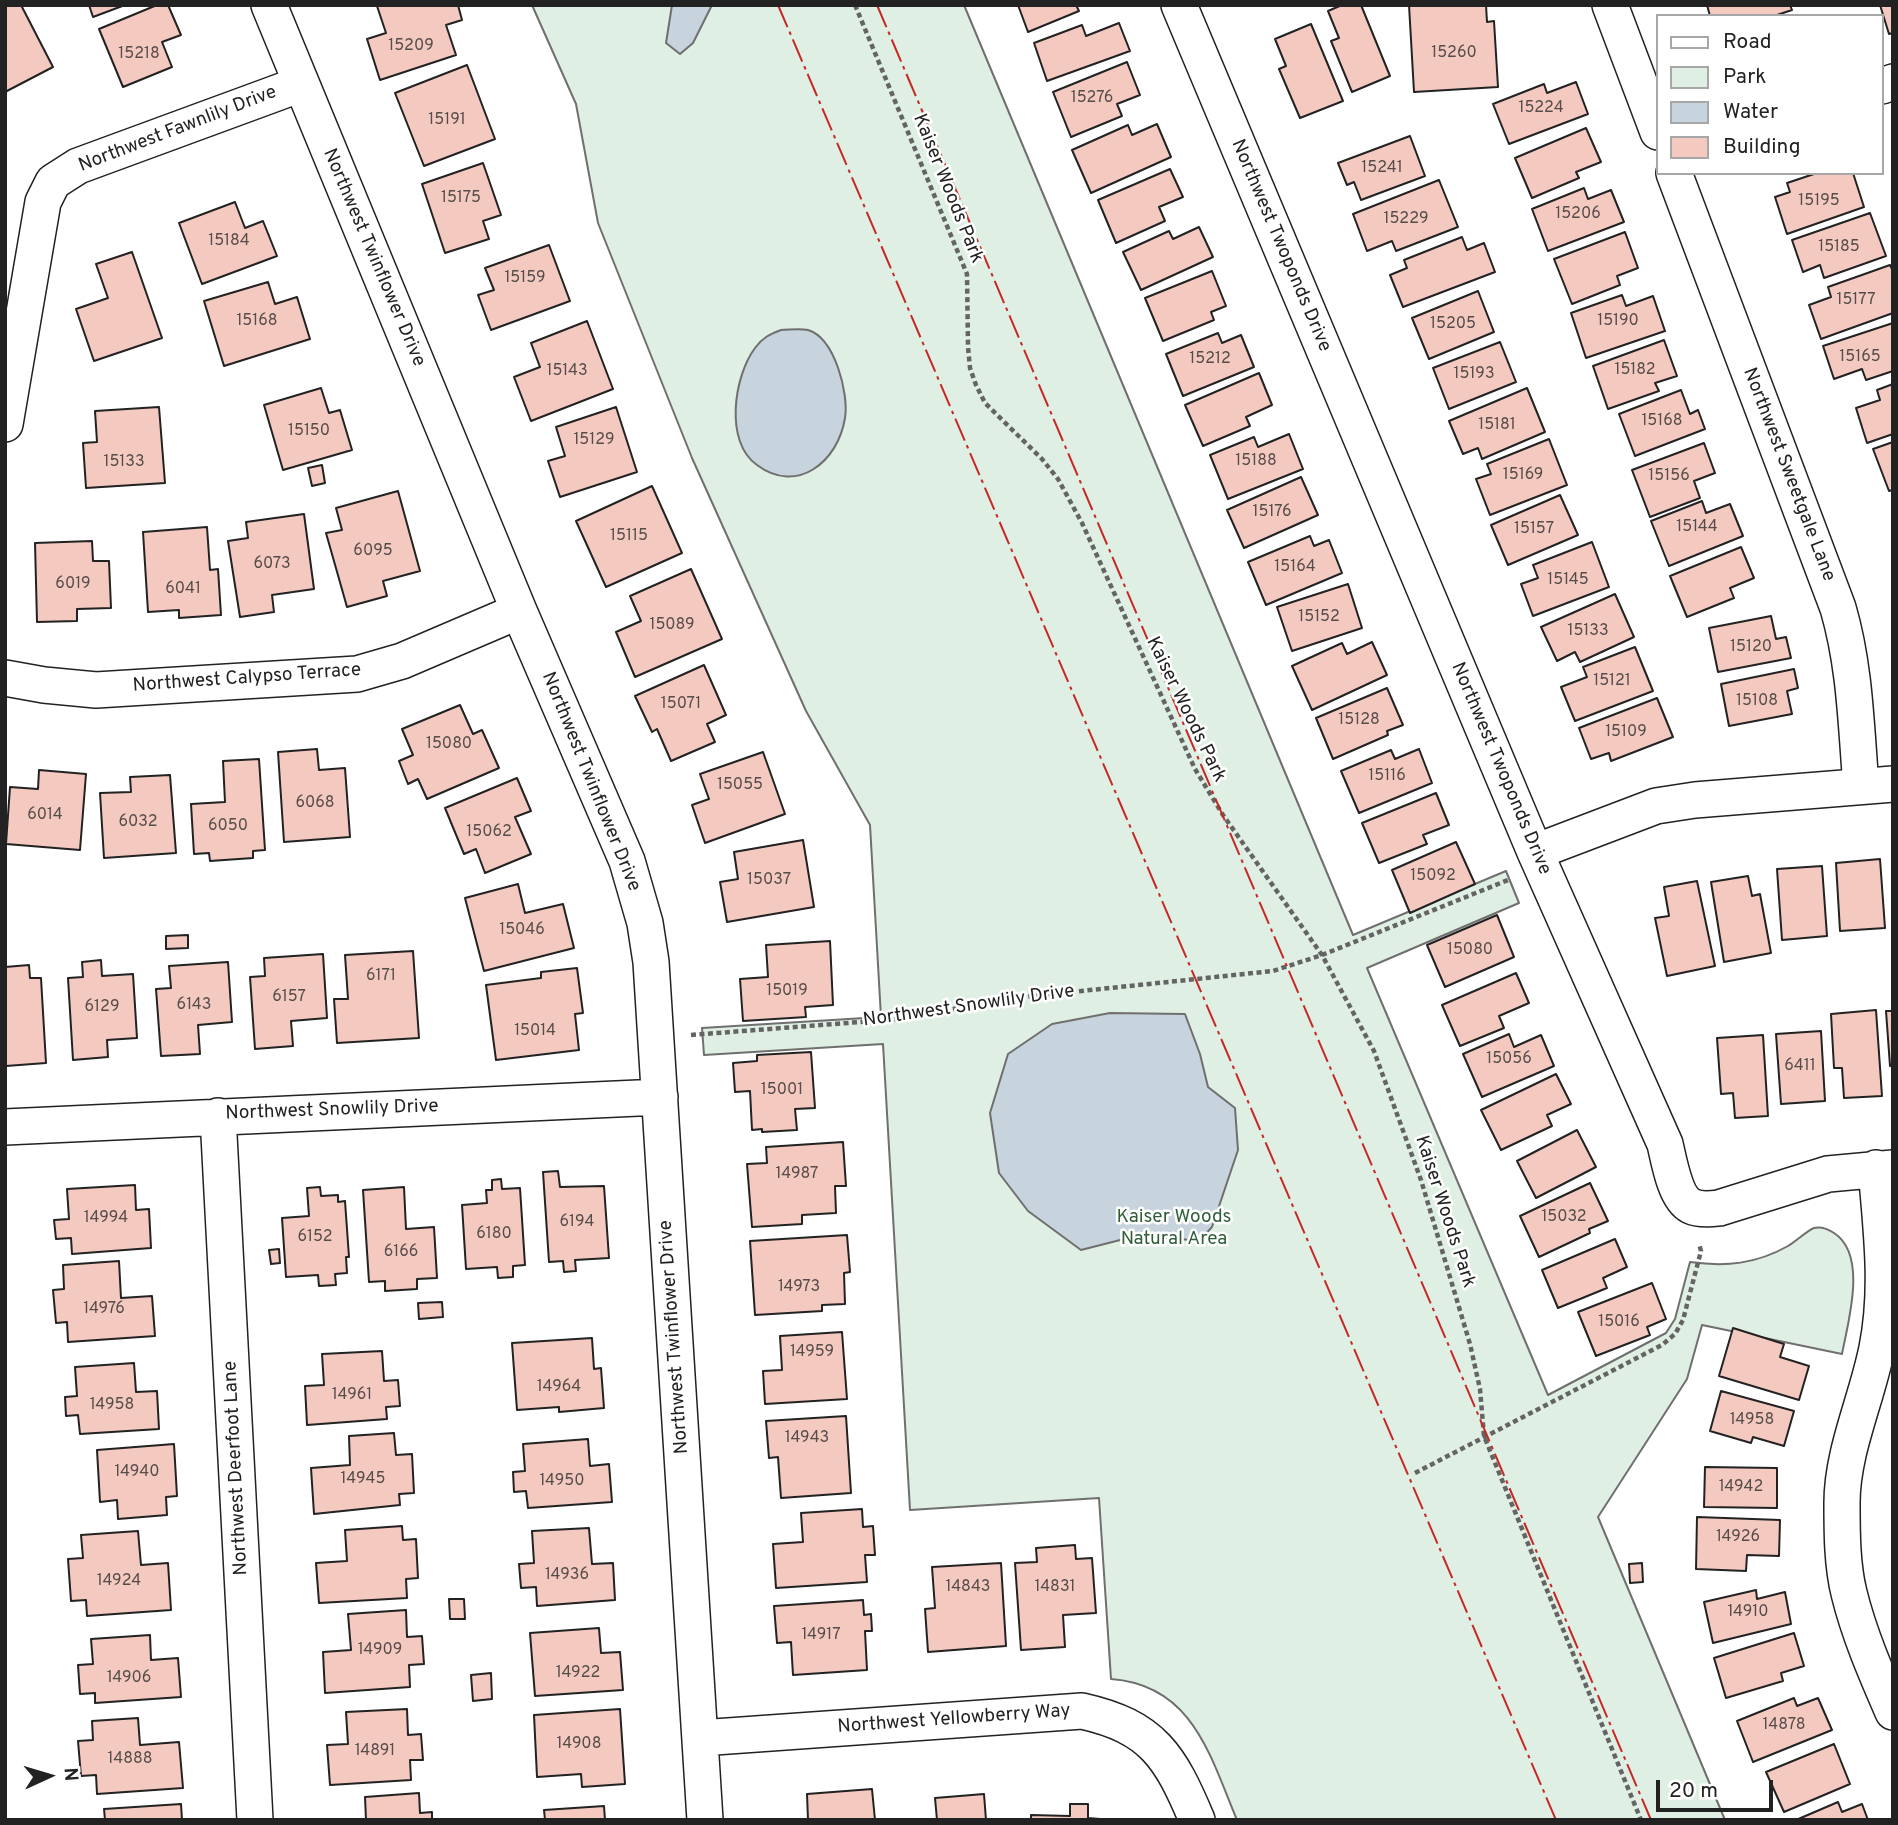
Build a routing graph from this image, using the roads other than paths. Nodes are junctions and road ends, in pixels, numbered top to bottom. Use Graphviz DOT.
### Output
graph roads {
  1 [pos="269,5"];
  2 [pos="1179,5"];
  3 [pos="1610,5"];
  4 [pos="301,84"];
  5 [pos="1657,129"];
  6 [pos="1675,175"];
  7 [pos="5,424"];
  8 [pos="519,611"];
  9 [pos="5,678"];
  10 [pos="1877,785"];
  11 [pos="1535,852"];
  12 [pos="660,1097"];
  13 [pos="218,1116"];
  14 [pos="5,1127"];
  15 [pos="1884,1168"];
  16 [pos="1893,1712"];
  17 [pos="700,1738"];
  18 [pos="256,1820"];
  19 [pos="705,1820"];
  20 [pos="1197,1820"];
  1 -- 4 [label="street, Northwest Twinflower Drive"];
  2 -- 11 [label="street, Northwest Twoponds Drive"];
  3 -- 5 [label="street"];
  4 -- 7 [label="street, Northwest Fawnlily Drive"];
  4 -- 8 [label="street, Northwest Twinflower Drive"];
  6 -- 10 [label="street, Northwest Sweetgale Lane"];
  8 -- 9 [label="street, Northwest Calypso Terrace"];
  8 -- 12 [label="street, Northwest Twinflower Drive"];
  10 -- 11 [label="street"];
  11 -- 15 [label="street, Northwest Twoponds Drive"];
  12 -- 13 [label="street, Northwest Snowlily Drive"];
  12 -- 17 [label="street, Northwest Twinflower Drive"];
  13 -- 14 [label="street, Northwest Snowlily Drive"];
  13 -- 18 [label="street, Northwest Deerfoot Lane"];
  15 -- 16 [label="street"];
  17 -- 19 [label="street, Northwest Twinflower Drive"];
  17 -- 20 [label="street, Northwest Yellowberry Way"];
}
